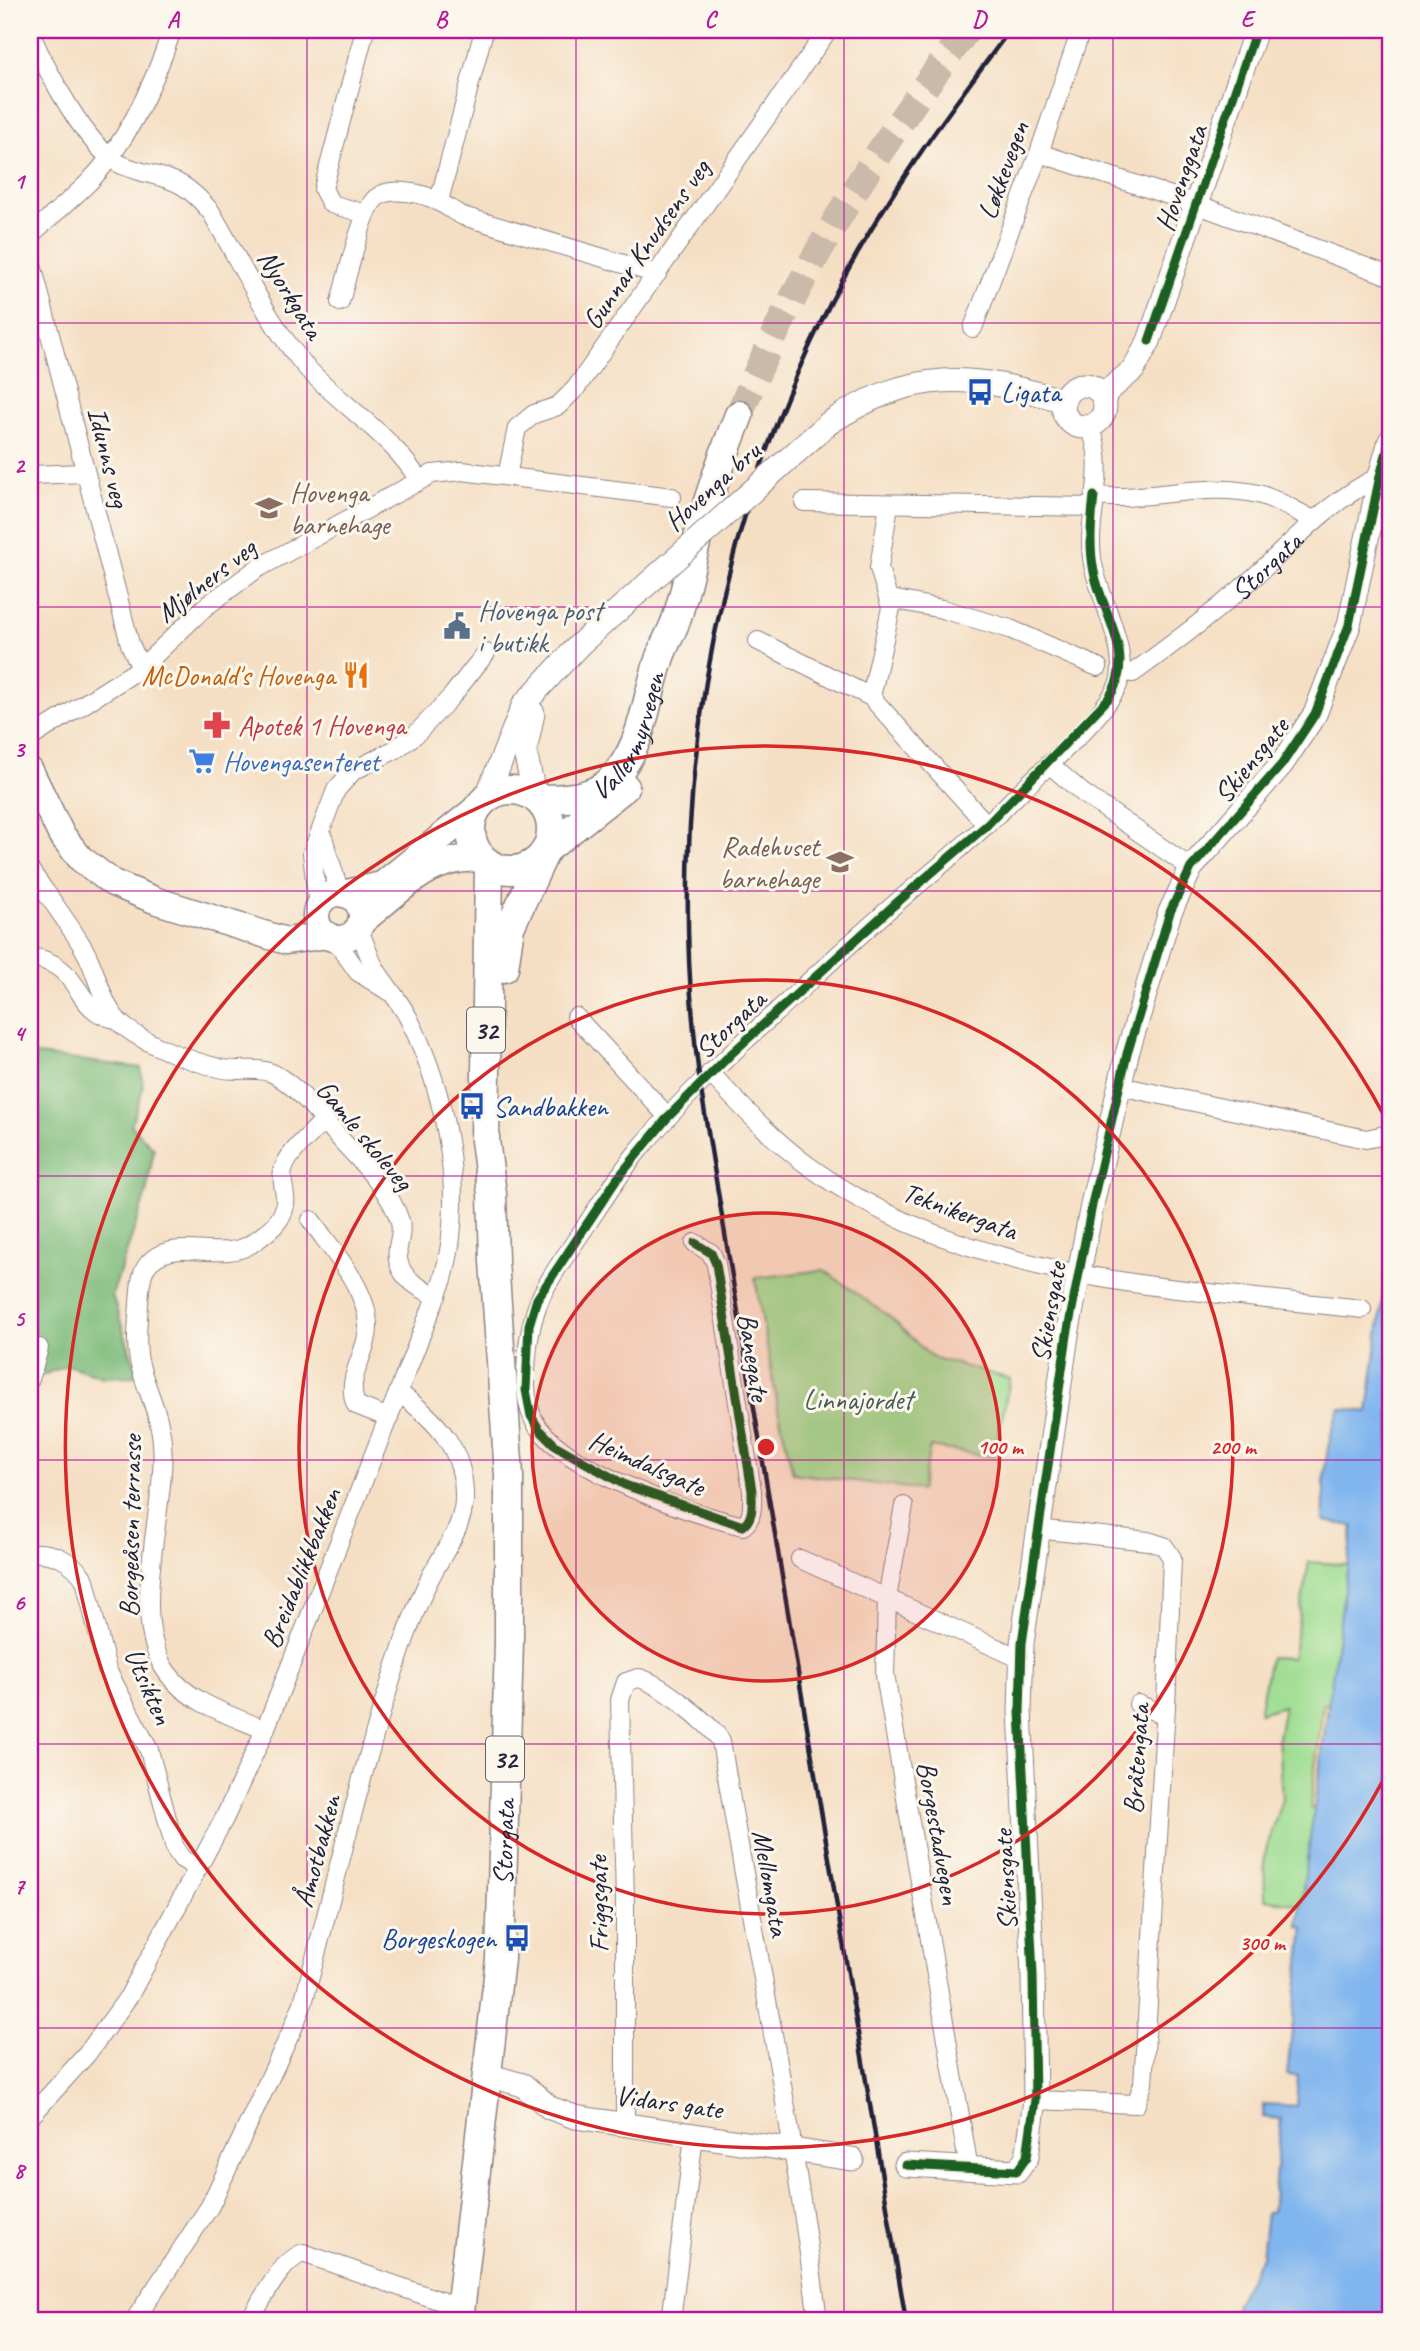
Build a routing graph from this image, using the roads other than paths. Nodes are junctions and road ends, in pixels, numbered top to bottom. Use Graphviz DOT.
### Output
graph roads {
  1 [pos="172,30"];
  2 [pos="365,30"];
  3 [pos="484,30"];
  4 [pos="828,30"];
  5 [pos="1081,30"];
  6 [pos="1256,30"];
  7 [pos="30,33"];
  8 [pos="1039,153"];
  9 [pos="109,156"];
  10 [pos="439,201"];
  11 [pos="1196,204"];
  12 [pos="366,214"];
  13 [pos="30,234"];
  14 [pos="30,257"];
  15 [pos="657,274"];
  16 [pos="1390,276"];
  17 [pos="340,302"];
  18 [pos="973,328"];
  19 [pos="1103,396"];
  20 [pos="1064,401"];
  21 [pos="739,415"];
  22 [pos="1090,426"];
  23 [pos="1390,441"];
  24 [pos="85,473"];
  25 [pos="30,475"];
  26 [pos="507,476"];
  27 [pos="1380,476"];
  28 [pos="419,481"];
  29 [pos="672,497"];
  30 [pos="804,502"];
  31 [pos="1094,502"];
  32 [pos="889,504"];
  33 [pos="1312,519"];
  34 [pos="891,599"];
  35 [pos="676,620"];
  36 [pos="758,641"];
  37 [pos="486,653"];
  38 [pos="1098,667"];
  39 [pos="141,668"];
  40 [pos="1122,672"];
  41 [pos="545,684"];
  42 [pos="870,697"];
  43 [pos="30,737"];
  44 [pos="1048,764"];
  45 [pos="30,771"];
  46 [pos="536,798"];
  47 [pos="481,803"];
  48 [pos="987,825"];
  49 [pos="321,831"];
  50 [pos="546,851"];
  51 [pos="485,862"];
  52 [pos="1191,868"];
  53 [pos="30,870"];
  54 [pos="342,893"];
  55 [pos="336,924"];
  56 [pos="30,957"];
  57 [pos="391,993"];
  58 [pos="576,1017"];
  59 [pos="116,1018"];
  60 [pos="710,1073"];
  61 [pos="1120,1086"];
  62 [pos="668,1117"];
  63 [pos="323,1121"];
  64 [pos="1390,1134"];
  65 [pos="492,1194"];
  66 [pos="311,1220"];
  67 [pos="695,1243"];
  68 [pos="1077,1273"];
  69 [pos="437,1296"];
  70 [pos="1362,1309"];
  71 [pos="39,1348"];
  72 [pos="30,1378"];
  73 [pos="399,1394"];
  74 [pos="389,1418"];
  75 [pos="539,1429"];
  76 [pos="904,1506"];
  77 [pos="743,1526"];
  78 [pos="1037,1530"];
  79 [pos="30,1553"];
  80 [pos="800,1559"];
  81 [pos="887,1598"];
  82 [pos="1021,1659"];
  83 [pos="626,1682"];
  84 [pos="1138,1704"];
  85 [pos="1165,1716"];
  86 [pos="265,1730"];
  87 [pos="198,1868"];
  88 [pos="487,2075"];
  89 [pos="1035,2100"];
  90 [pos="32,2109"];
  91 [pos="625,2127"];
  92 [pos="694,2136"];
  93 [pos="795,2150"];
  94 [pos="852,2160"];
  95 [pos="906,2165"];
  96 [pos="969,2169"];
  97 [pos="460,2315"];
  98 [pos="134,2321"];
  99 [pos="250,2321"];
  100 [pos="671,2321"];
  101 [pos="818,2321"];
  1 -- 9 [label="street"];
  2 -- 12 [label="street"];
  3 -- 10 [label="street"];
  4 -- 15 [label="street, Gunnar Knudsens veg"];
  5 -- 8 [label="street, Løkkevegen"];
  6 -- 11 [label="street, Hovenggata"];
  7 -- 9 [label="street"];
  8 -- 11 [label="street"];
  8 -- 18 [label="street, Løkkevegen"];
  9 -- 13 [label="street"];
  9 -- 28 [label="street, Nyorkgata"];
  10 -- 12 [label="street"];
  10 -- 15 [label="street"];
  11 -- 16 [label="street"];
  11 -- 19 [label="street, Hovenggata"];
  12 -- 17 [label="street"];
  14 -- 24 [label="street, Idunns veg"];
  15 -- 26 [label="street, Gunnar Knudsens veg"];
  19 -- 20 [label="street"];
  19 -- 22 [label="street"];
  20 -- 22 [label="street"];
  20 -- 41 [label="street, Hovenga bru, bridge"];
  21 -- 35 [label="main road, Vallermyrvegen / 32"];
  22 -- 31 [label="street"];
  23 -- 27 [label="street"];
  24 -- 25 [label="street"];
  24 -- 39 [label="street, Idunns veg"];
  26 -- 28 [label="street, Mjølners veg"];
  26 -- 29 [label="street, Mjølners veg"];
  27 -- 33 [label="street, Storgata"];
  27 -- 52 [label="street, Skiensgate"];
  28 -- 39 [label="street, Mjølners veg"];
  30 -- 32 [label="street"];
  31 -- 32 [label="street"];
  31 -- 33 [label="street"];
  31 -- 40 [label="street"];
  32 -- 34 [label="street"];
  33 -- 40 [label="street, Storgata"];
  34 -- 38 [label="street"];
  34 -- 42 [label="street"];
  35 -- 46 [label="main road, Vallermyrvegen / 32"];
  35 -- 50 [label="main road, Vallermyrvegen / 32"];
  36 -- 42 [label="street"];
  37 -- 49 [label="street"];
  39 -- 43 [label="street, Mjølners veg"];
  40 -- 44 [label="street, Storgata"];
  41 -- 46 [label="street"];
  41 -- 47 [label="street"];
  42 -- 48 [label="street"];
  44 -- 48 [label="street, Storgata"];
  44 -- 52 [label="street"];
  45 -- 55 [label="main road"];
  46 -- 47 [label="main road, 32"];
  46 -- 50 [label="main road, 32"];
  47 -- 51 [label="main road, 32"];
  47 -- 54 [label="main road"];
  48 -- 60 [label="street, Storgata"];
  49 -- 54 [label="street"];
  49 -- 55 [label="street"];
  50 -- 51 [label="main road, 32"];
  50 -- 65 [label="main road, Storgata / 32"];
  51 -- 55 [label="main road"];
  51 -- 65 [label="main road, Storgata / 32"];
  52 -- 61 [label="street, Skiensgate"];
  53 -- 59 [label="street"];
  54 -- 55 [label="main road"];
  54 -- 55 [label="main road"];
  55 -- 57 [label="street, Breidablikkbakken"];
  55 -- 57 [label="street, Breidablikkbakken"];
  56 -- 59 [label="street, Gamle skoleveg"];
  57 -- 69 [label="street, Breidablikkbakken"];
  58 -- 62 [label="street"];
  59 -- 63 [label="street, Gamle skoleveg"];
  60 -- 62 [label="street, Storgata"];
  60 -- 68 [label="street, Teknikergata"];
  61 -- 64 [label="street"];
  61 -- 68 [label="street, Skiensgate"];
  62 -- 75 [label="street, Storgata"];
  63 -- 69 [label="street, Gamle skoleveg"];
  63 -- 86 [label="street, Borgeåsen terrasse"];
  65 -- 88 [label="main road, Storgata / 32"];
  66 -- 74 [label="street"];
  67 -- 77 [label="street, Banegate"];
  68 -- 70 [label="street, Teknikergata"];
  68 -- 78 [label="street, Skiensgate"];
  69 -- 73 [label="street, Breidablikkbakken"];
  71 -- 72 [label="street"];
  73 -- 74 [label="street, Breidablikkbakken"];
  73 -- 98 [label="street, Åmotbakken"];
  74 -- 86 [label="street, Breidablikkbakken"];
  75 -- 77 [label="street, Heimdalsgate"];
  76 -- 81 [label="street, Borgestadvegen"];
  78 -- 82 [label="street, Skiensgate"];
  78 -- 85 [label="street, Bråtengata"];
  79 -- 87 [label="street, Utsikten"];
  80 -- 81 [label="street"];
  81 -- 82 [label="street"];
  81 -- 96 [label="street, Borgestadvegen"];
  82 -- 89 [label="street, Skiensgate"];
  83 -- 91 [label="street, Friggsgate"];
  83 -- 93 [label="street, Mellomgata"];
  84 -- 85 [label="street"];
  85 -- 89 [label="street, Bråtengata"];
  86 -- 87 [label="street, Breidablikkbakken"];
  87 -- 90 [label="street, Breidablikkbakken"];
  88 -- 91 [label="street, Vidars gate"];
  88 -- 97 [label="main road, Storgata / 32"];
  89 -- 96 [label="street, Skiensgate"];
  91 -- 92 [label="street, Vidars gate"];
  92 -- 93 [label="street, Vidars gate"];
  92 -- 100 [label="street"];
  93 -- 94 [label="street, Vidars gate"];
  93 -- 101 [label="street, Mellomgata"];
  95 -- 96 [label="street"];
  97 -- 99 [label="street"];
}
